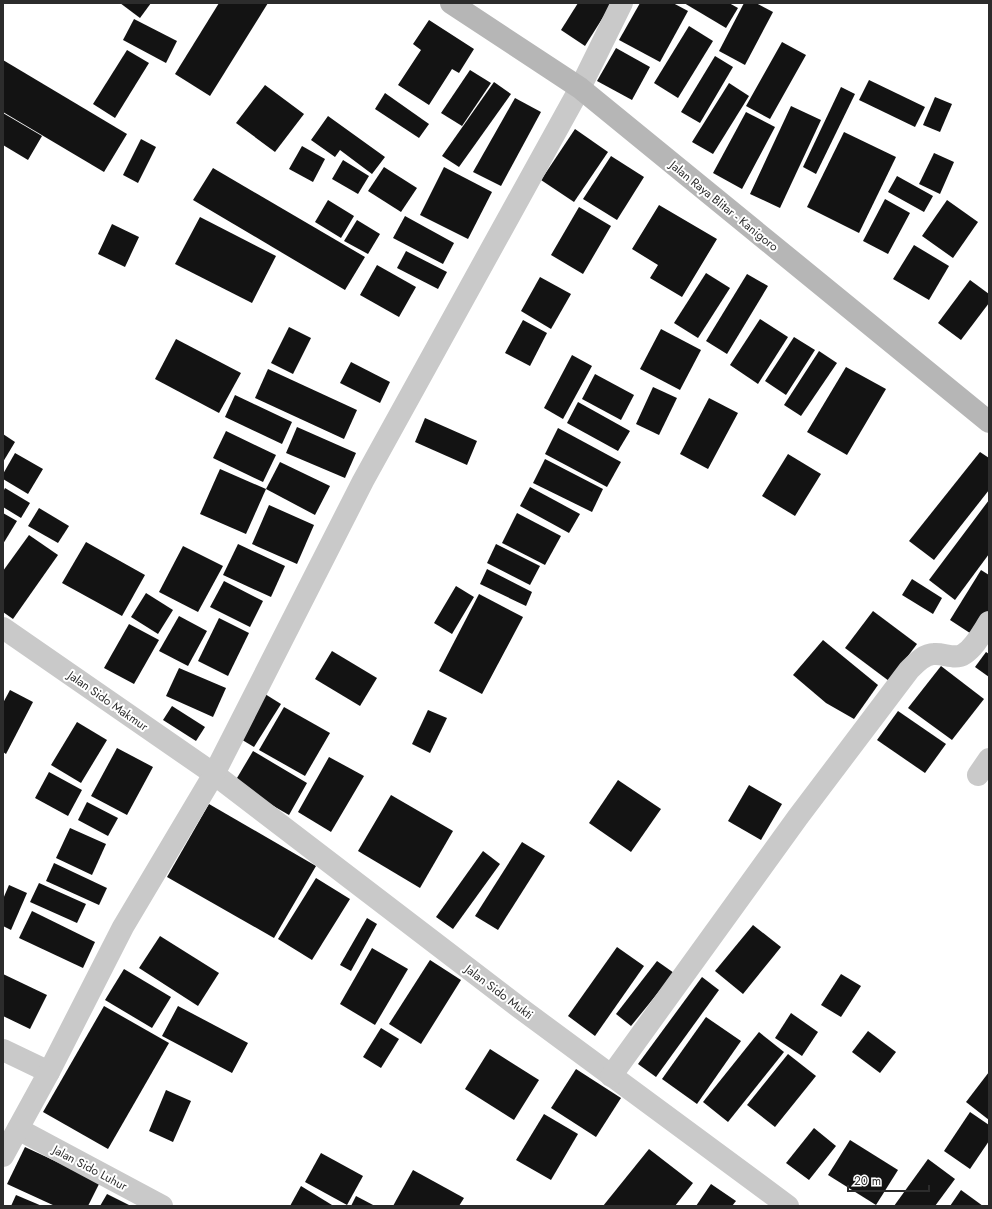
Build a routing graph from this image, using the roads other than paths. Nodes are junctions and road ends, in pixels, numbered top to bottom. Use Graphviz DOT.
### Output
graph roads {
  1 [pos="450,3"];
  2 [pos="622,3"];
  3 [pos="580,88"];
  4 [pos="989,422"];
  5 [pos="989,622"];
  6 [pos="3,628"];
  7 [pos="214,774"];
  8 [pos="3,1050"];
  9 [pos="49,1072"];
  10 [pos="611,1076"];
  11 [pos="18,1129"];
  12 [pos="3,1156"];
  13 [pos="162,1206"];
  14 [pos="788,1206"];
  1 -- 3 [label="main road, Jalan Raya Blitar - Kanigoro"];
  2 -- 3 [label="street"];
  3 -- 4 [label="main road, Jalan Raya Blitar - Kanigoro"];
  3 -- 7 [label="street"];
  5 -- 10 [label="street"];
  6 -- 7 [label="street, Jalan Sido Makmur"];
  7 -- 9 [label="street"];
  7 -- 10 [label="street, Jalan Sido Mukti"];
  8 -- 9 [label="street"];
  9 -- 11 [label="street"];
  10 -- 14 [label="street, Jalan Sido Mukti"];
  11 -- 12 [label="street"];
  11 -- 13 [label="street, Jalan Sido Luhur"];
}
